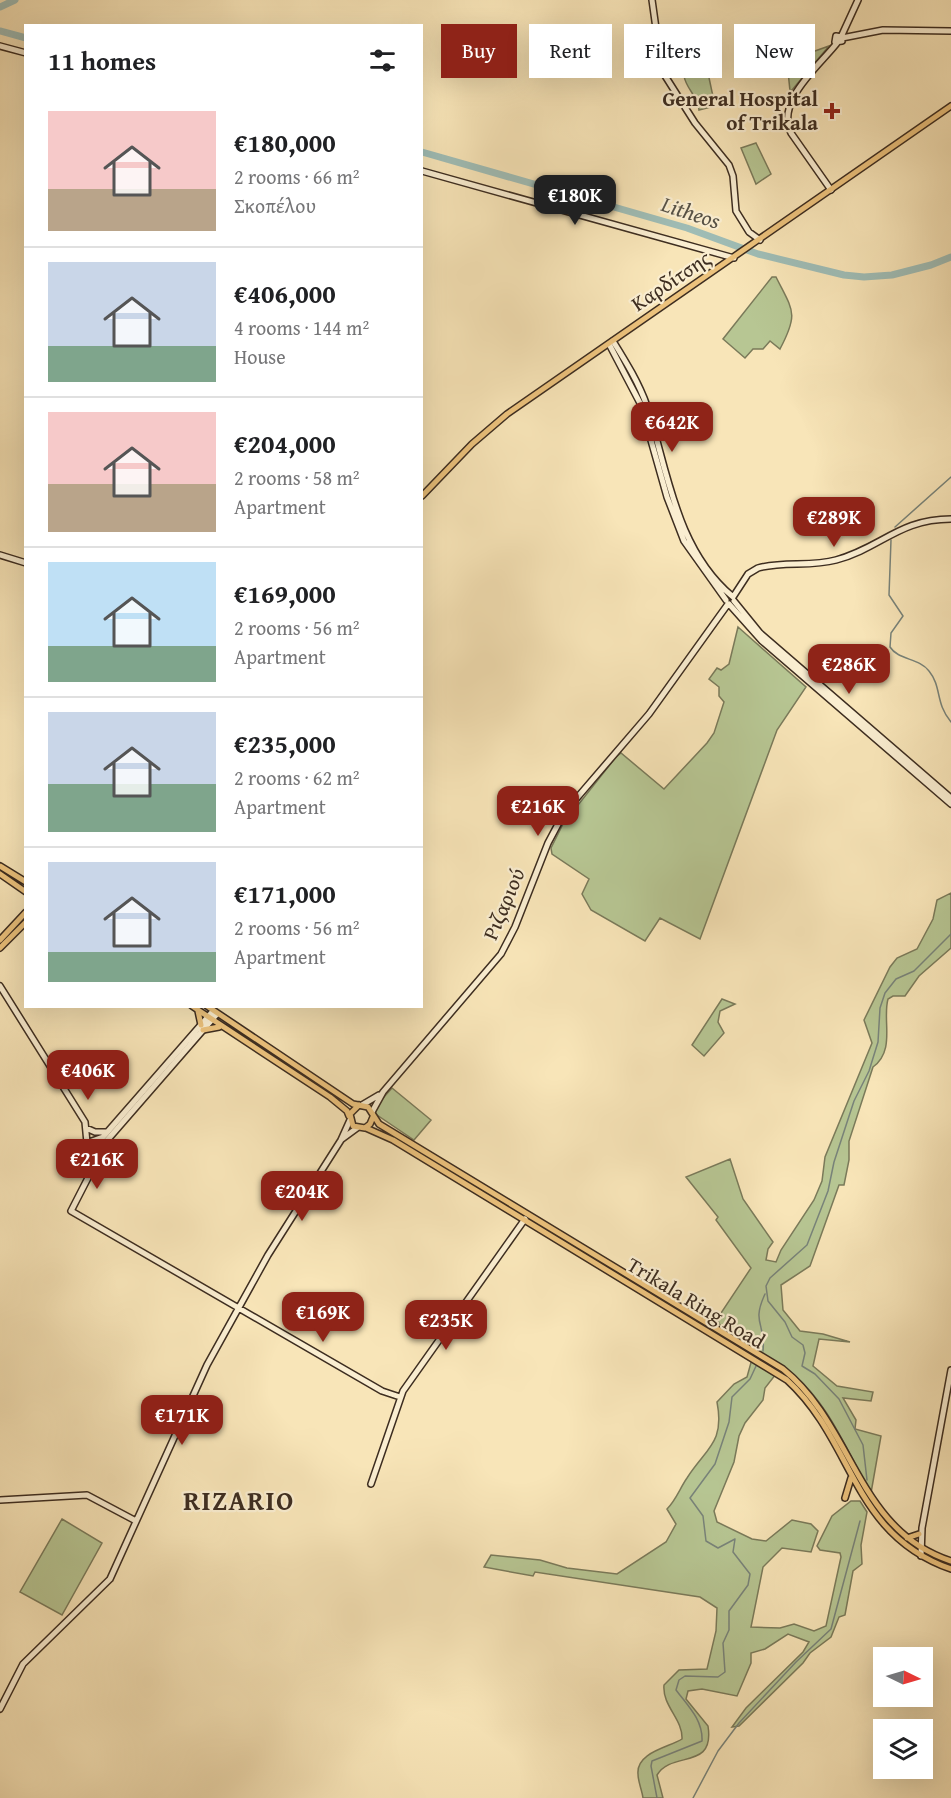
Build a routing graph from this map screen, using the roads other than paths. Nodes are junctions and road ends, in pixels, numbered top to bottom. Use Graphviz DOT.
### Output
graph roads {
  1 [pos="652,0"];
  2 [pos="858,0"];
  3 [pos="951,31"];
  4 [pos="840,39"];
  5 [pos="0,46"];
  6 [pos="24,52"];
  7 [pos="951,106"];
  8 [pos="423,171"];
  9 [pos="831,190"];
  10 [pos="760,240"];
  11 [pos="736,257"];
  12 [pos="611,342"];
  13 [pos="423,495"];
  14 [pos="951,519"];
  15 [pos="0,555"];
  16 [pos="24,562"];
  17 [pos="730,600"];
  18 [pos="951,798"];
  19 [pos="951,804"];
  20 [pos="0,866"];
  21 [pos="0,874"];
  22 [pos="24,881"];
  23 [pos="24,891"];
  24 [pos="24,914"];
  25 [pos="24,924"];
  26 [pos="0,940"];
  27 [pos="0,948"];
  28 [pos="0,986"];
  29 [pos="195,1008"];
  30 [pos="210,1008"];
  31 [pos="215,1012"];
  32 [pos="210,1019"];
  33 [pos="202,1027"];
  34 [pos="222,1027"];
  35 [pos="383,1092"];
  36 [pos="360,1105"];
  37 [pos="372,1114"];
  38 [pos="350,1118"];
  39 [pos="86,1128"];
  40 [pos="357,1128"];
  41 [pos="366,1128"];
  42 [pos="107,1132"];
  43 [pos="341,1140"];
  44 [pos="89,1143"];
  45 [pos="104,1144"];
  46 [pos="90,1160"];
  47 [pos="525,1219"];
  48 [pos="238,1307"];
  49 [pos="951,1370"];
  50 [pos="400,1397"];
  51 [pos="851,1476"];
  52 [pos="371,1484"];
  53 [pos="845,1498"];
  54 [pos="0,1500"];
  55 [pos="136,1521"];
  56 [pos="921,1531"];
  57 [pos="906,1538"];
  58 [pos="919,1550"];
  59 [pos="951,1561"];
  60 [pos="951,1569"];
  61 [pos="0,1709"];
  1 -- 10 [label="street"];
  2 -- 4 [label="street"];
  3 -- 4 [label="street"];
  4 -- 9 [label="street"];
  5 -- 6 [label="street"];
  7 -- 9 [label="main road, Καρδίτσης"];
  8 -- 11 [label="street"];
  9 -- 10 [label="main road, Καρδίτσης"];
  10 -- 11 [label="main road, Καρδίτσης"];
  11 -- 12 [label="main road, Καρδίτσης"];
  12 -- 13 [label="main road, Καρδίτσης"];
  12 -- 17 [label="street"];
  14 -- 17 [label="street, Ριζαριού"];
  15 -- 16 [label="street"];
  17 -- 18 [label="street"];
  17 -- 19 [label="street"];
  17 -- 35 [label="street, Ριζαριού"];
  20 -- 22 [label="main road"];
  21 -- 23 [label="main road"];
  24 -- 26 [label="main road"];
  25 -- 27 [label="main road"];
  28 -- 39 [label="street"];
  29 -- 32 [label="main road"];
  29 -- 33 [label="main road"];
  30 -- 31 [label="main road"];
  31 -- 32 [label="street"];
  31 -- 36 [label="main road"];
  32 -- 33 [label="street"];
  32 -- 34 [label="main road"];
  33 -- 34 [label="main road"];
  33 -- 42 [label="street"];
  33 -- 45 [label="street"];
  34 -- 38 [label="main road"];
  35 -- 36 [label="street, Ριζαριού"];
  35 -- 37 [label="street, Ριζαριού"];
  36 -- 37 [label="main road"];
  36 -- 38 [label="main road"];
  37 -- 41 [label="main road"];
  37 -- 57 [label="main road"];
  38 -- 40 [label="main road"];
  38 -- 43 [label="street"];
  39 -- 42 [label="street"];
  39 -- 44 [label="street"];
  40 -- 41 [label="main road"];
  40 -- 43 [label="street"];
  41 -- 47 [label="main road, Trikala Ring Road"];
  42 -- 44 [label="street"];
  43 -- 48 [label="street"];
  44 -- 45 [label="street"];
  44 -- 46 [label="street"];
  45 -- 46 [label="street"];
  46 -- 48 [label="street"];
  47 -- 50 [label="street"];
  47 -- 51 [label="main road, Trikala Ring Road"];
  48 -- 50 [label="street"];
  48 -- 55 [label="street"];
  49 -- 56 [label="street"];
  50 -- 52 [label="street"];
  51 -- 53 [label="main road"];
  51 -- 58 [label="main road, Trikala Ring Road"];
  54 -- 55 [label="street"];
  55 -- 61 [label="street"];
  56 -- 57 [label="main road"];
  56 -- 58 [label="street"];
  57 -- 58 [label="main road"];
  58 -- 59 [label="main road"];
  58 -- 60 [label="main road, Trikala Ring Road"];
}
